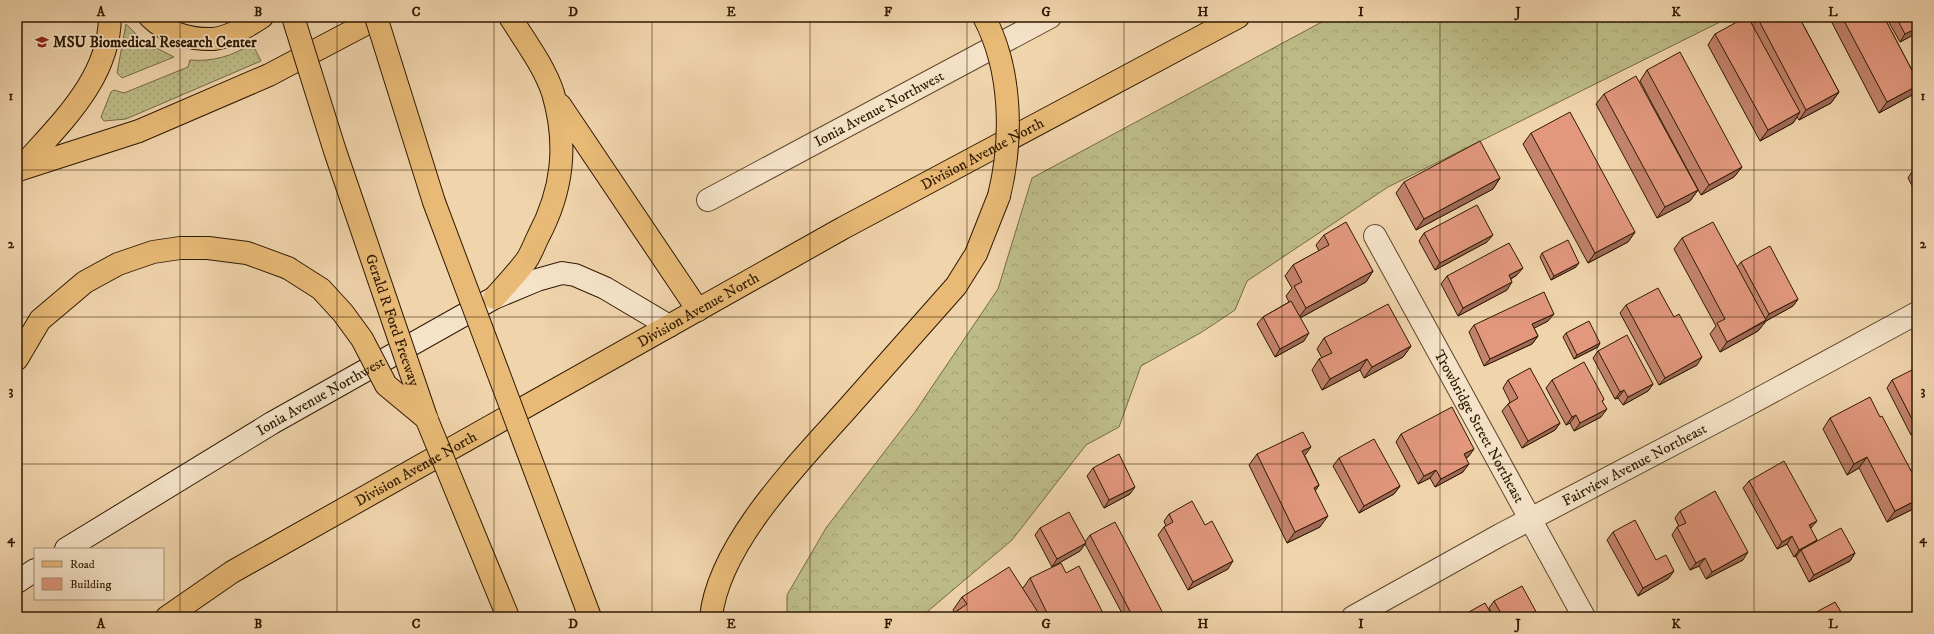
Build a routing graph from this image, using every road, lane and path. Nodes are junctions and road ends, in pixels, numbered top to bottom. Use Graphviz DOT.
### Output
graph roads {
  1 [pos="110,17"];
  2 [pos="150,17"];
  3 [pos="262,17"];
  4 [pos="293,17"];
  5 [pos="376,17"];
  6 [pos="379,17"];
  7 [pos="510,17"];
  8 [pos="984,17"];
  9 [pos="1050,17"];
  10 [pos="1238,17"];
  11 [pos="552,92"];
  12 [pos="18,171"];
  13 [pos="708,200"];
  14 [pos="1376,236"];
  15 [pos="494,298"];
  16 [pos="698,310"];
  17 [pos="1917,313"];
  18 [pos="669,326"];
  19 [pos="17,359"];
  20 [pos="427,420"];
  21 [pos="1530,519"];
  22 [pos="68,548"];
  23 [pos="34,571"];
  24 [pos="17,582"];
  25 [pos="168,617"];
  26 [pos="508,617"];
  27 [pos="590,617"];
  28 [pos="711,617"];
  29 [pos="1352,617"];
  30 [pos="1584,617"];
  1 -- 12 [label="main road"];
  2 -- 3 [label="main road"];
  4 -- 20 [label="main road, Gerald R Ford Freeway, bridge"];
  5 -- 27 [label="main road, bridge"];
  6 -- 12 [label="main road"];
  7 -- 11 [label="main road"];
  8 -- 28 [label="main road, bridge"];
  9 -- 13 [label="street, Ionia Avenue Northwest"];
  10 -- 16 [label="main road, Division Avenue North"];
  11 -- 15 [label="main road"];
  11 -- 16 [label="main road"];
  14 -- 21 [label="street, Trowbridge Street Northeast"];
  15 -- 18 [label="street, Ionia Avenue Northwest"];
  15 -- 22 [label="street, Ionia Avenue Northwest"];
  16 -- 18 [label="main road, Division Avenue North"];
  17 -- 21 [label="street, Fairview Avenue Northeast"];
  18 -- 25 [label="main road, Division Avenue North"];
  19 -- 20 [label="main road, bridge"];
  20 -- 26 [label="main road, Gerald R Ford Freeway, bridge"];
  21 -- 29 [label="street, Fairview Avenue Northeast"];
  21 -- 30 [label="street, Trowbridge Street Northeast"];
  23 -- 24 [label="street"];
}
